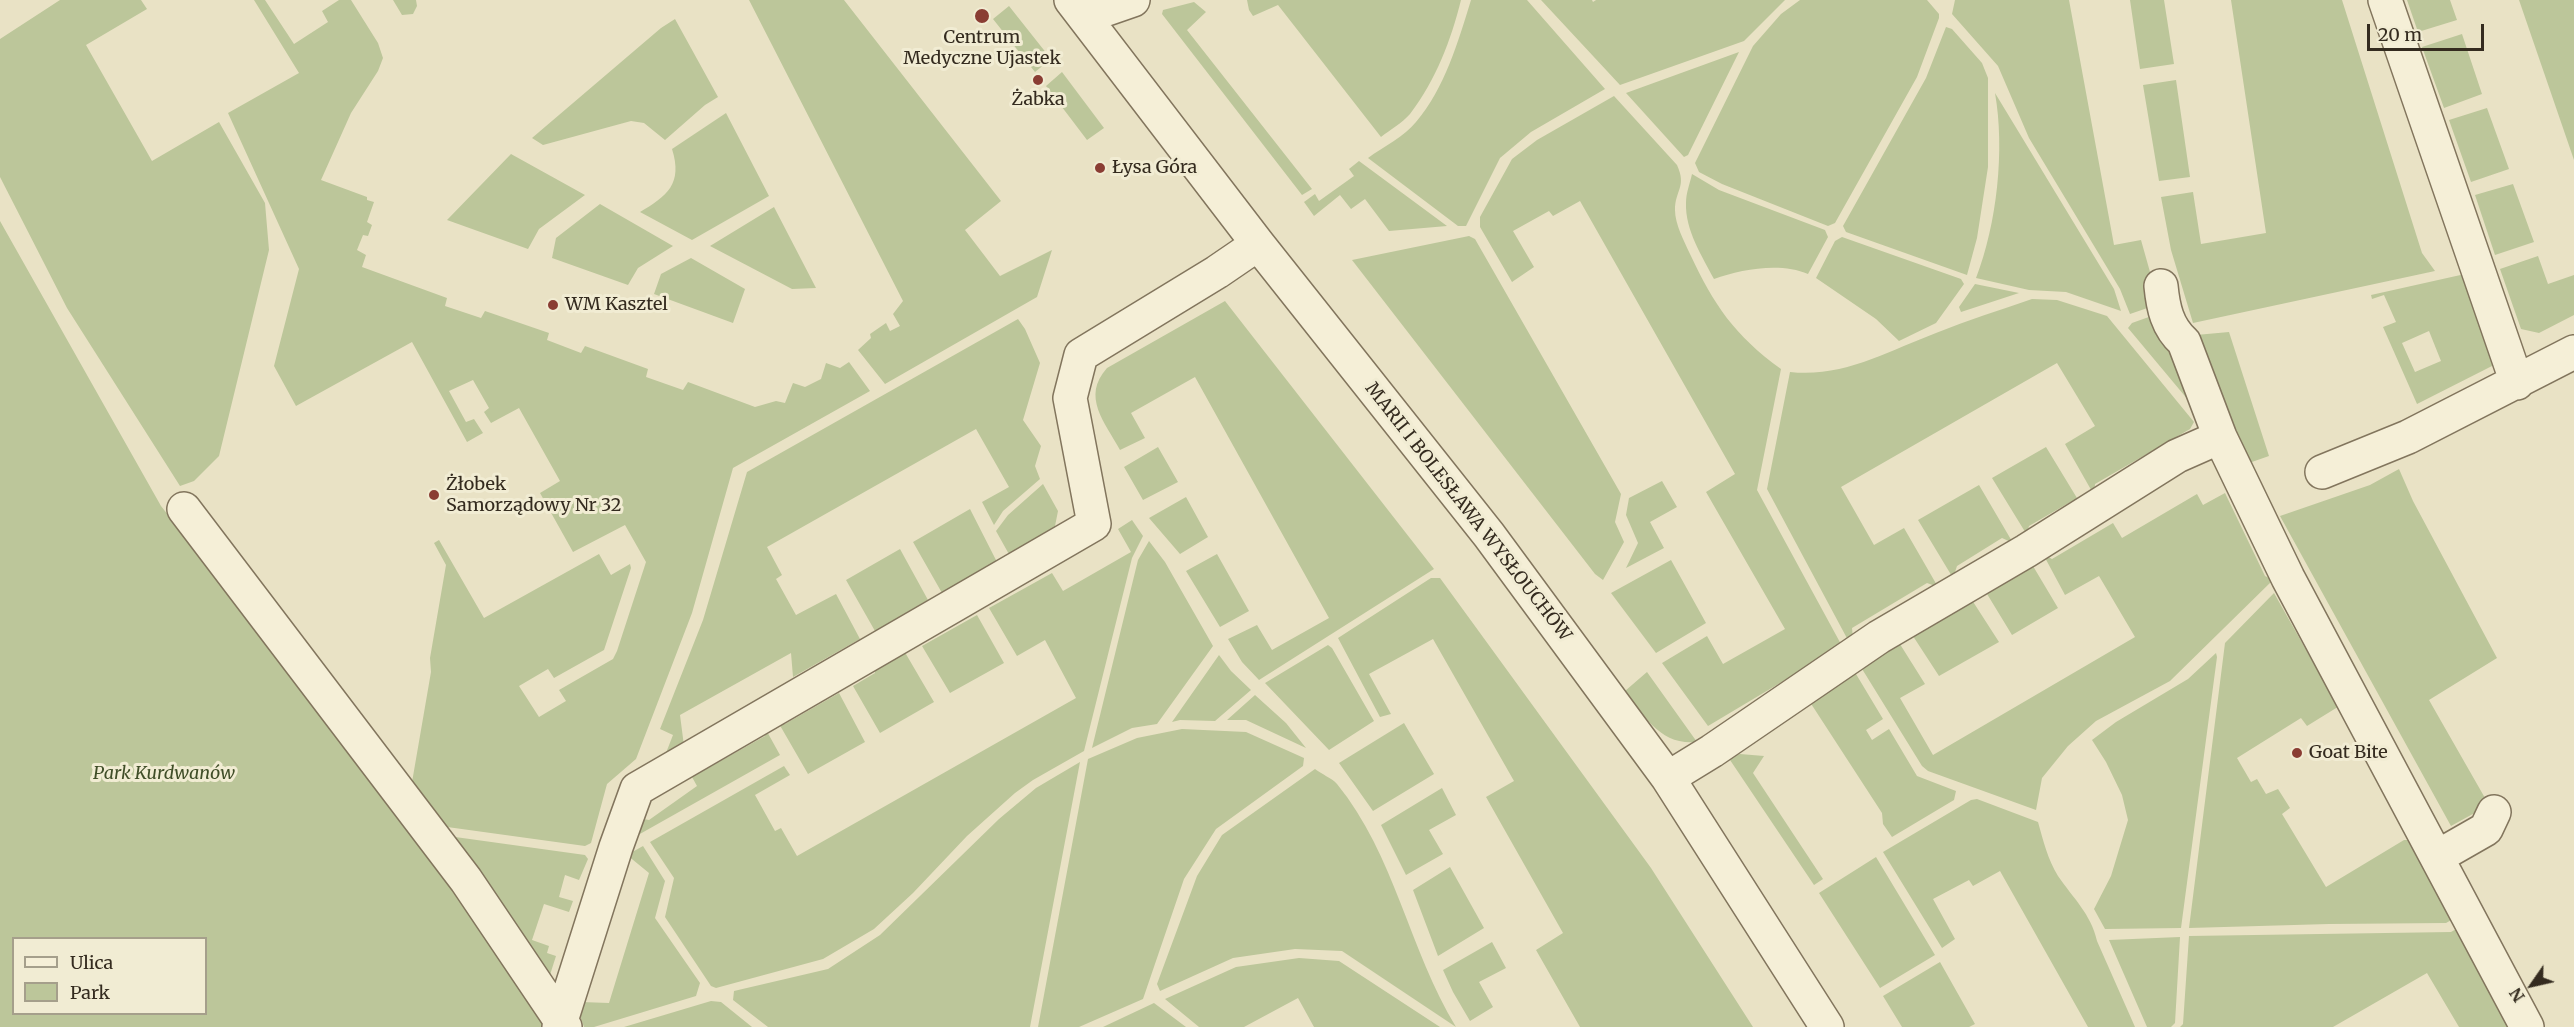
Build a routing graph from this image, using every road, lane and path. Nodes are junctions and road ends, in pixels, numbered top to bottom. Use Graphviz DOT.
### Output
graph roads {
  1 [pos="1133,0"];
  2 [pos="2385,0"];
  3 [pos="1077,8"];
  4 [pos="1258,244"];
  5 [pos="2161,286"];
  6 [pos="2574,352"];
  7 [pos="2517,382"];
  8 [pos="2220,437"];
  9 [pos="2322,472"];
  10 [pos="184,509"];
  11 [pos="1668,778"];
  12 [pos="2494,812"];
  13 [pos="2437,857"];
  14 [pos="562,1025"];
  15 [pos="1827,1027"];
  16 [pos="2527,1027"];
  1 -- 3 [label="street, MARII I BOLESŁAWA WYSŁOUCHÓW"];
  2 -- 7 [label="street"];
  3 -- 4 [label="street, MARII I BOLESŁAWA WYSŁOUCHÓW"];
  4 -- 11 [label="street, MARII I BOLESŁAWA WYSŁOUCHÓW"];
  4 -- 14 [label="street"];
  5 -- 8 [label="street"];
  6 -- 7 [label="street"];
  7 -- 9 [label="street"];
  8 -- 11 [label="street"];
  8 -- 13 [label="street"];
  10 -- 14 [label="street"];
  11 -- 15 [label="street, MARII I BOLESŁAWA WYSŁOUCHÓW"];
  12 -- 13 [label="street"];
  13 -- 16 [label="street"];
}
